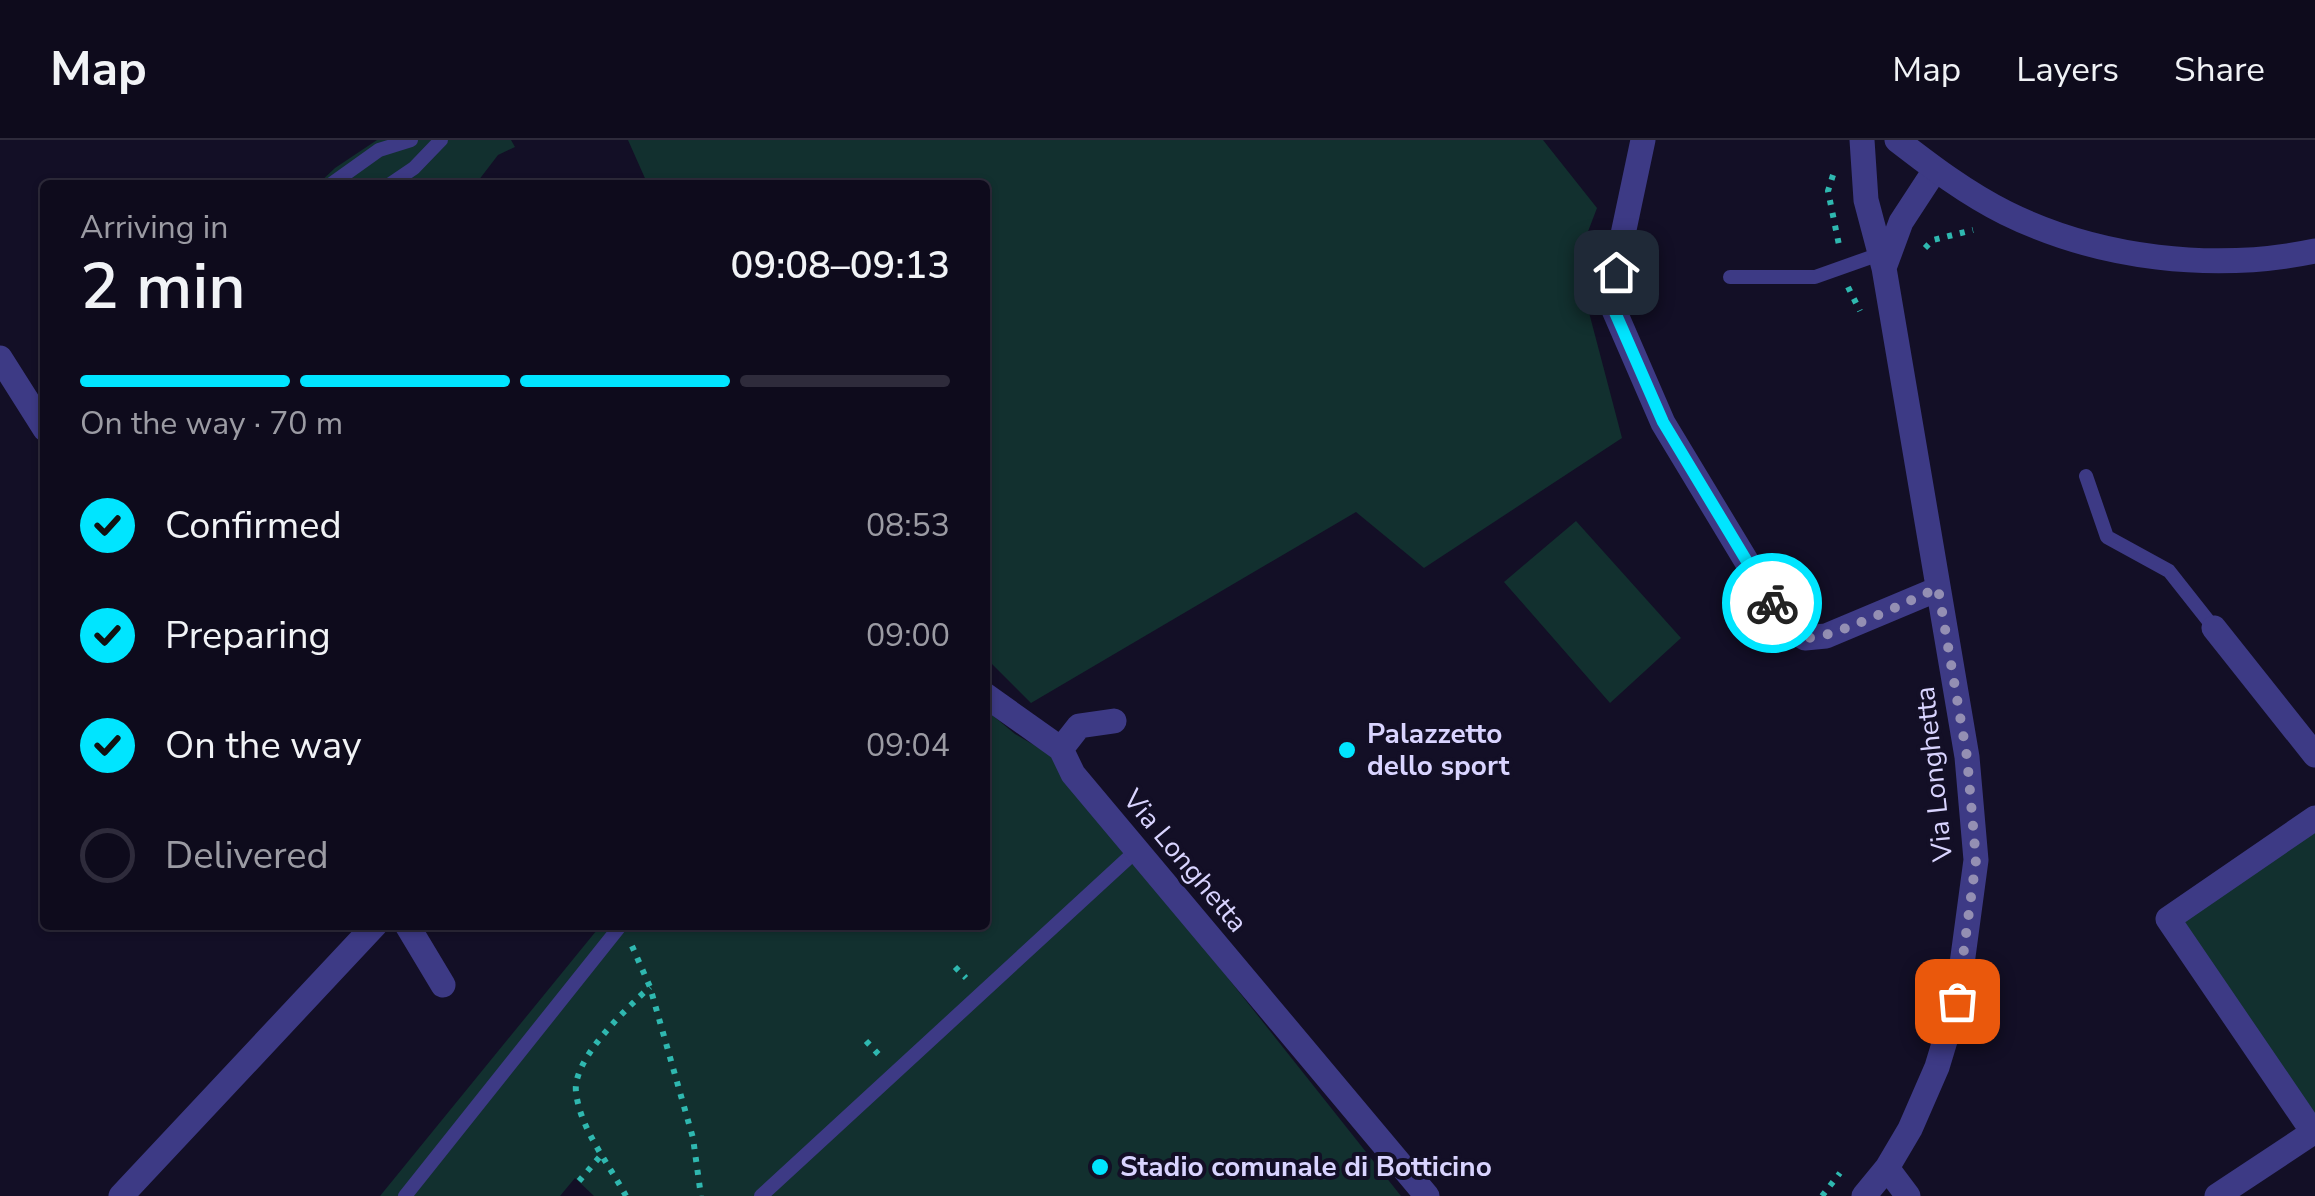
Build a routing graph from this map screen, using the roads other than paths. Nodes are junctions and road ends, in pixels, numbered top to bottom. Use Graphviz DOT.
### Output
graph roads {
  1 [pos="411,140"];
  2 [pos="441,140"];
  3 [pos="1643,140"];
  4 [pos="1862,140"];
  5 [pos="1897,140"];
  6 [pos="1935,170"];
  7 [pos="337,180"];
  8 [pos="396,180"];
  9 [pos="2315,251"];
  10 [pos="2269,259"];
  11 [pos="1882,261"];
  12 [pos="2315,273"];
  13 [pos="1730,278"];
  14 [pos="0,358"];
  15 [pos="40,420"];
  16 [pos="2086,476"];
  17 [pos="1938,588"];
  18 [pos="2214,628"];
  19 [pos="990,698"];
  20 [pos="1114,721"];
  21 [pos="1061,749"];
  22 [pos="2315,755"];
  23 [pos="2315,818"];
  24 [pos="1137,850"];
  25 [pos="362,930"];
  26 [pos="410,930"];
  27 [pos="618,930"];
  28 [pos="443,985"];
  29 [pos="2314,1132"];
  30 [pos="1887,1168"];
  31 [pos="121,1196"];
  32 [pos="405,1196"];
  33 [pos="761,1196"];
  34 [pos="1426,1196"];
  35 [pos="1864,1196"];
  36 [pos="1908,1196"];
  37 [pos="2217,1196"];
  1 -- 7 [label="lane"];
  2 -- 8 [label="lane"];
  3 -- 17 [label="street"];
  4 -- 11 [label="street, Via Longhetta"];
  5 -- 6 [label="street"];
  6 -- 10 [label="street"];
  6 -- 11 [label="street"];
  9 -- 10 [label="street"];
  10 -- 12 [label="street"];
  11 -- 13 [label="lane"];
  11 -- 17 [label="street, Via Longhetta"];
  14 -- 15 [label="street"];
  16 -- 18 [label="lane"];
  17 -- 30 [label="street, Via Longhetta"];
  18 -- 22 [label="street"];
  19 -- 21 [label="street"];
  20 -- 21 [label="street"];
  21 -- 24 [label="street, Via Longhetta"];
  23 -- 29 [label="street"];
  24 -- 33 [label="lane"];
  24 -- 34 [label="street, Via Longhetta"];
  25 -- 31 [label="street"];
  26 -- 28 [label="street"];
  27 -- 32 [label="lane"];
  29 -- 37 [label="street"];
  30 -- 35 [label="street, Via Longhetta"];
  30 -- 36 [label="street"];
}
